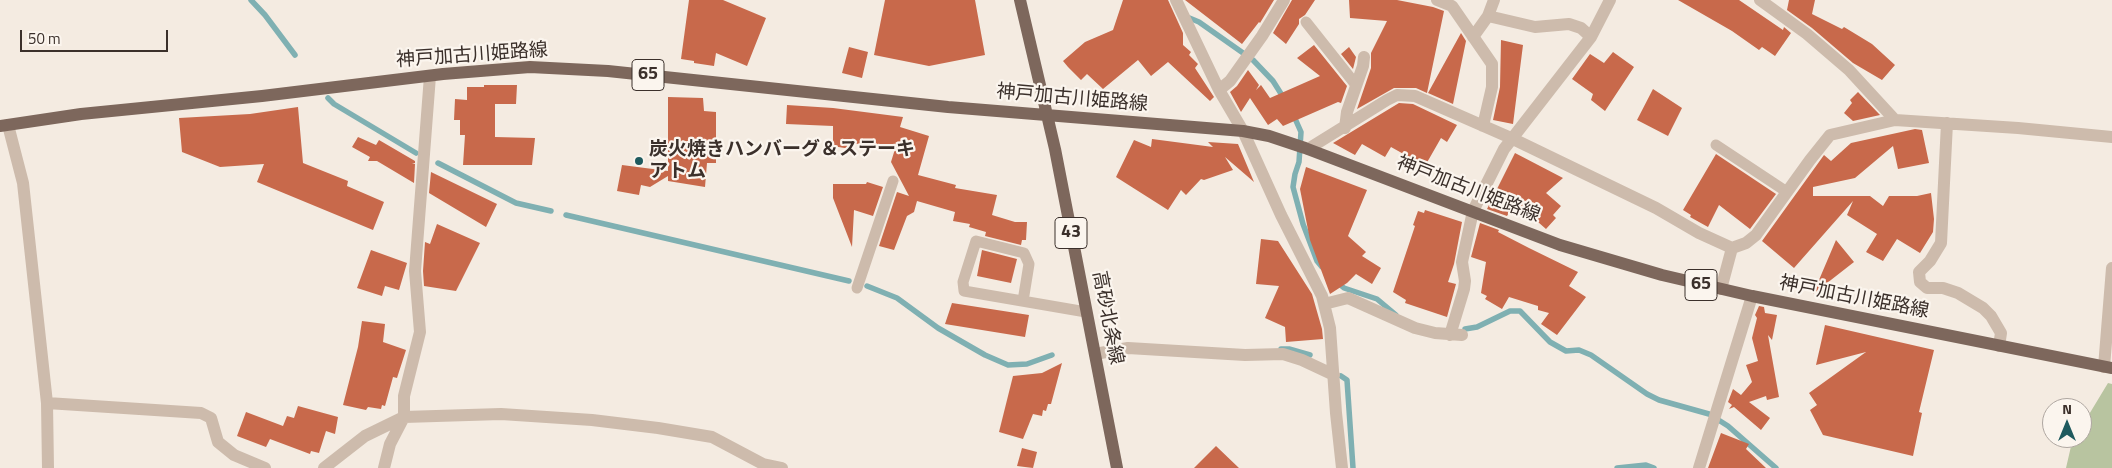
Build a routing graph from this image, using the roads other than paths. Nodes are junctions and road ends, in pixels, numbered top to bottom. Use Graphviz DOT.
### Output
graph roads {
  1 [pos="1020,0"];
  2 [pos="1284,0"];
  3 [pos="1436,0"];
  4 [pos="1494,0"];
  5 [pos="1610,0"];
  6 [pos="1760,0"];
  7 [pos="1781,0"];
  8 [pos="1178,4"];
  9 [pos="1779,14"];
  10 [pos="1488,16"];
  11 [pos="1306,22"];
  12 [pos="1591,37"];
  13 [pos="1473,38"];
  14 [pos="1364,57"];
  15 [pos="430,76"];
  16 [pos="1356,86"];
  17 [pos="1219,90"];
  18 [pos="1048,114"];
  19 [pos="1895,120"];
  20 [pos="1947,123"];
  21 [pos="4,125"];
  22 [pos="1483,126"];
  23 [pos="1345,128"];
  24 [pos="1243,131"];
  25 [pos="2112,137"];
  26 [pos="1511,138"];
  27 [pos="1716,145"];
  28 [pos="1303,148"];
  29 [pos="893,180"];
  30 [pos="1787,192"];
  31 [pos="1473,211"];
  32 [pos="1732,248"];
  33 [pos="2112,268"];
  34 [pos="859,284"];
  35 [pos="1721,289"];
  36 [pos="1752,296"];
  37 [pos="1023,301"];
  38 [pos="1324,304"];
  39 [pos="1086,312"];
  40 [pos="1999,346"];
  41 [pos="1095,354"];
  42 [pos="2108,368"];
  43 [pos="1334,375"];
  44 [pos="47,403"];
  45 [pos="404,417"];
  46 [pos="765,466"];
  47 [pos="48,468"];
  48 [pos="265,468"];
  49 [pos="324,468"];
  50 [pos="384,468"];
  51 [pos="782,468"];
  52 [pos="1117,468"];
  53 [pos="1342,468"];
  54 [pos="1699,468"];
  1 -- 18 [label="main road, 高砂北条線 / 43"];
  2 -- 17 [label="street"];
  3 -- 13 [label="street"];
  4 -- 10 [label="street"];
  5 -- 12 [label="street"];
  6 -- 9 [label="street"];
  7 -- 9 [label="street"];
  8 -- 17 [label="street"];
  9 -- 19 [label="street"];
  10 -- 12 [label="street"];
  10 -- 13 [label="street"];
  11 -- 16 [label="lane"];
  12 -- 26 [label="street"];
  13 -- 22 [label="street"];
  14 -- 16 [label="street"];
  15 -- 18 [label="main road, 神戸加古川姫路線 / 65"];
  15 -- 21 [label="main road, 神戸加古川姫路線 / 65"];
  15 -- 45 [label="street"];
  16 -- 23 [label="street"];
  17 -- 24 [label="street"];
  18 -- 24 [label="main road, 神戸加古川姫路線 / 65"];
  18 -- 39 [label="main road, 高砂北条線 / 43"];
  19 -- 20 [label="street"];
  19 -- 30 [label="street"];
  20 -- 25 [label="street"];
  20 -- 40 [label="street"];
  21 -- 44 [label="street"];
  22 -- 23 [label="street"];
  22 -- 26 [label="street"];
  23 -- 28 [label="street"];
  24 -- 28 [label="main road, 神戸加古川姫路線 / 65"];
  24 -- 38 [label="street"];
  26 -- 31 [label="street"];
  26 -- 32 [label="street"];
  27 -- 30 [label="lane"];
  28 -- 31 [label="main road, 神戸加古川姫路線 / 65"];
  29 -- 34 [label="lane"];
  30 -- 32 [label="street"];
  31 -- 35 [label="main road, 神戸加古川姫路線 / 65"];
  31 -- 38 [label="street"];
  32 -- 35 [label="street"];
  33 -- 42 [label="street"];
  35 -- 36 [label="main road, 神戸加古川姫路線 / 65"];
  36 -- 40 [label="main road, 神戸加古川姫路線 / 65"];
  36 -- 54 [label="street"];
  37 -- 37 [label="lane"];
  37 -- 39 [label="lane"];
  38 -- 43 [label="street"];
  39 -- 41 [label="main road, 高砂北条線 / 43"];
  40 -- 42 [label="main road, 神戸加古川姫路線 / 65"];
  41 -- 43 [label="street"];
  41 -- 52 [label="main road, 高砂北条線 / 43"];
  43 -- 53 [label="street"];
  44 -- 47 [label="street"];
  44 -- 48 [label="street"];
  45 -- 46 [label="street"];
  45 -- 49 [label="street"];
  45 -- 50 [label="street"];
  46 -- 51 [label="street"];
}
